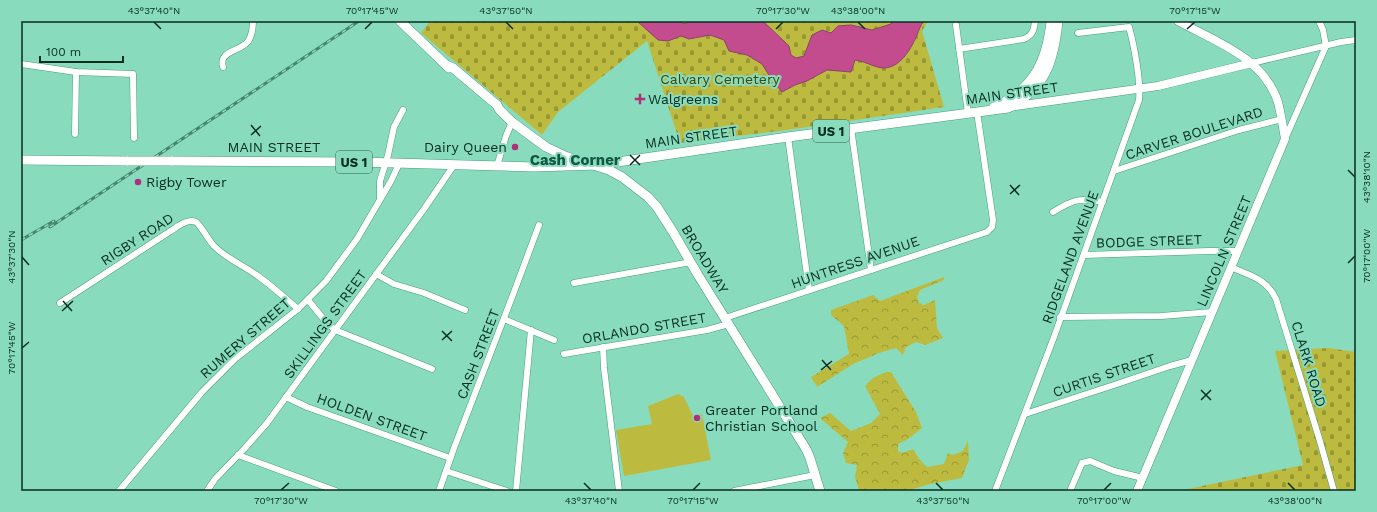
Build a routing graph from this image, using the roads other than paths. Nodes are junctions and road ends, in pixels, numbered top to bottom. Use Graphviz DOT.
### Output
graph roads {
  1 [pos="254,21"];
  2 [pos="400,21"];
  3 [pos="1035,21"];
  4 [pos="1051,21"];
  5 [pos="1058,21"];
  6 [pos="1178,21"];
  7 [pos="1319,21"];
  8 [pos="956,25"];
  9 [pos="1078,33"];
  10 [pos="1356,40"];
  11 [pos="1326,46"];
  12 [pos="959,49"];
  13 [pos="1252,63"];
  14 [pos="21,64"];
  15 [pos="223,67"];
  16 [pos="76,72"];
  17 [pos="1140,89"];
  18 [pos="1008,108"];
  19 [pos="403,110"];
  20 [pos="976,112"];
  21 [pos="1282,119"];
  22 [pos="512,122"];
  23 [pos="851,128"];
  24 [pos="75,134"];
  25 [pos="788,137"];
  26 [pos="134,138"];
  27 [pos="1285,139"];
  28 [pos="21,160"];
  29 [pos="386,164"];
  30 [pos="398,164"];
  31 [pos="454,165"];
  32 [pos="497,166"];
  33 [pos="597,166"];
  34 [pos="1114,171"];
  35 [pos="380,199"];
  36 [pos="1103,202"];
  37 [pos="1053,212"];
  38 [pos="539,225"];
  39 [pos="1237,252"];
  40 [pos="1084,255"];
  41 [pos="690,262"];
  42 [pos="1231,267"];
  43 [pos="871,270"];
  44 [pos="376,274"];
  45 [pos="574,283"];
  46 [pos="809,290"];
  47 [pos="308,300"];
  48 [pos="60,303"];
  49 [pos="298,309"];
  50 [pos="466,310"];
  51 [pos="1212,312"];
  52 [pos="1060,318"];
  53 [pos="504,319"];
  54 [pos="727,321"];
  55 [pos="335,330"];
  56 [pos="531,330"];
  57 [pos="554,340"];
  58 [pos="603,347"];
  59 [pos="564,354"];
  60 [pos="1192,360"];
  61 [pos="432,369"];
  62 [pos="286,397"];
  63 [pos="1025,414"];
  64 [pos="238,455"];
  65 [pos="450,458"];
  66 [pos="446,471"];
  67 [pos="815,475"];
  68 [pos="1143,478"];
  69 [pos="119,491"];
  70 [pos="207,491"];
  71 [pos="336,491"];
  72 [pos="439,491"];
  73 [pos="507,491"];
  74 [pos="516,491"];
  75 [pos="619,491"];
  76 [pos="734,491"];
  77 [pos="820,491"];
  78 [pos="995,491"];
  79 [pos="1070,491"];
  80 [pos="1137,491"];
  81 [pos="1334,491"];
  1 -- 15 [label="street"];
  2 -- 22 [label="main road, BROADWAY"];
  3 -- 12 [label="street"];
  4 -- 20 [label="main road, US 1"];
  5 -- 18 [label="main road, US 1"];
  6 -- 13 [label="main road"];
  7 -- 11 [label="street"];
  8 -- 12 [label="street"];
  9 -- 17 [label="street, RIDGELAND AVENUE"];
  10 -- 11 [label="street, MAIN STREET"];
  11 -- 13 [label="street, MAIN STREET"];
  11 -- 27 [label="street, LINCOLN STREET"];
  12 -- 20 [label="street"];
  13 -- 17 [label="main road, MAIN STREET"];
  13 -- 21 [label="main road"];
  14 -- 16 [label="street"];
  16 -- 24 [label="street"];
  16 -- 26 [label="street"];
  17 -- 18 [label="main road, MAIN STREET"];
  17 -- 34 [label="street, RIDGELAND AVENUE"];
  18 -- 20 [label="main road, MAIN STREET / US 1"];
  19 -- 29 [label="street, RUMERY STREET"];
  20 -- 23 [label="main road, MAIN STREET / US 1"];
  20 -- 43 [label="street, HUNTRESS AVENUE"];
  21 -- 27 [label="main road"];
  21 -- 34 [label="street, CARVER BOULEVARD"];
  22 -- 32 [label="street"];
  22 -- 33 [label="main road, BROADWAY"];
  23 -- 25 [label="main road, MAIN STREET / US 1"];
  23 -- 43 [label="street"];
  25 -- 33 [label="main road, MAIN STREET / US 1"];
  25 -- 46 [label="street"];
  27 -- 39 [label="main road, LINCOLN STREET"];
  28 -- 29 [label="main road, MAIN STREET / US 1, bridge"];
  29 -- 30 [label="main road, MAIN STREET / US 1"];
  29 -- 35 [label="street, RUMERY STREET"];
  30 -- 31 [label="main road, MAIN STREET / US 1"];
  30 -- 35 [label="street, RUMERY STREET"];
  31 -- 32 [label="main road, MAIN STREET / US 1"];
  31 -- 44 [label="street, SKILLINGS STREET"];
  32 -- 33 [label="main road, MAIN STREET / US 1"];
  33 -- 41 [label="main road, BROADWAY"];
  34 -- 36 [label="street, RIDGELAND AVENUE"];
  35 -- 47 [label="street, RUMERY STREET"];
  36 -- 37 [label="street"];
  36 -- 40 [label="street, RIDGELAND AVENUE"];
  38 -- 53 [label="street, CASH STREET"];
  39 -- 40 [label="street, BODGE STREET"];
  39 -- 42 [label="main road, LINCOLN STREET"];
  40 -- 52 [label="street, RIDGELAND AVENUE"];
  41 -- 45 [label="street"];
  41 -- 54 [label="main road, BROADWAY"];
  42 -- 51 [label="main road, LINCOLN STREET"];
  42 -- 81 [label="street, CLARK ROAD"];
  43 -- 46 [label="street, HUNTRESS AVENUE"];
  44 -- 50 [label="street"];
  44 -- 55 [label="street, SKILLINGS STREET"];
  46 -- 54 [label="street, HUNTRESS AVENUE"];
  47 -- 49 [label="street, RUMERY STREET"];
  47 -- 55 [label="street"];
  48 -- 49 [label="street, RIGBY ROAD"];
  49 -- 69 [label="street, RUMERY STREET"];
  51 -- 52 [label="street"];
  51 -- 60 [label="main road, LINCOLN STREET"];
  52 -- 63 [label="street, RIDGELAND AVENUE"];
  53 -- 56 [label="street"];
  53 -- 65 [label="street, CASH STREET"];
  54 -- 58 [label="street, ORLANDO STREET"];
  54 -- 67 [label="main road, BROADWAY"];
  55 -- 61 [label="street"];
  55 -- 62 [label="street, SKILLINGS STREET"];
  56 -- 57 [label="street"];
  56 -- 74 [label="street"];
  58 -- 59 [label="street, ORLANDO STREET"];
  58 -- 75 [label="street"];
  60 -- 63 [label="street, CURTIS STREET"];
  60 -- 68 [label="main road, LINCOLN STREET"];
  62 -- 64 [label="street, SKILLINGS STREET"];
  62 -- 65 [label="street, HOLDEN STREET"];
  63 -- 78 [label="street, RIDGELAND AVENUE"];
  64 -- 70 [label="street, SKILLINGS STREET"];
  64 -- 71 [label="street"];
  65 -- 66 [label="street, CASH STREET"];
  66 -- 72 [label="street, CASH STREET"];
  66 -- 73 [label="street"];
  67 -- 76 [label="street"];
  67 -- 77 [label="main road, BROADWAY"];
  68 -- 79 [label="street"];
  68 -- 80 [label="main road, LINCOLN STREET"];
}
